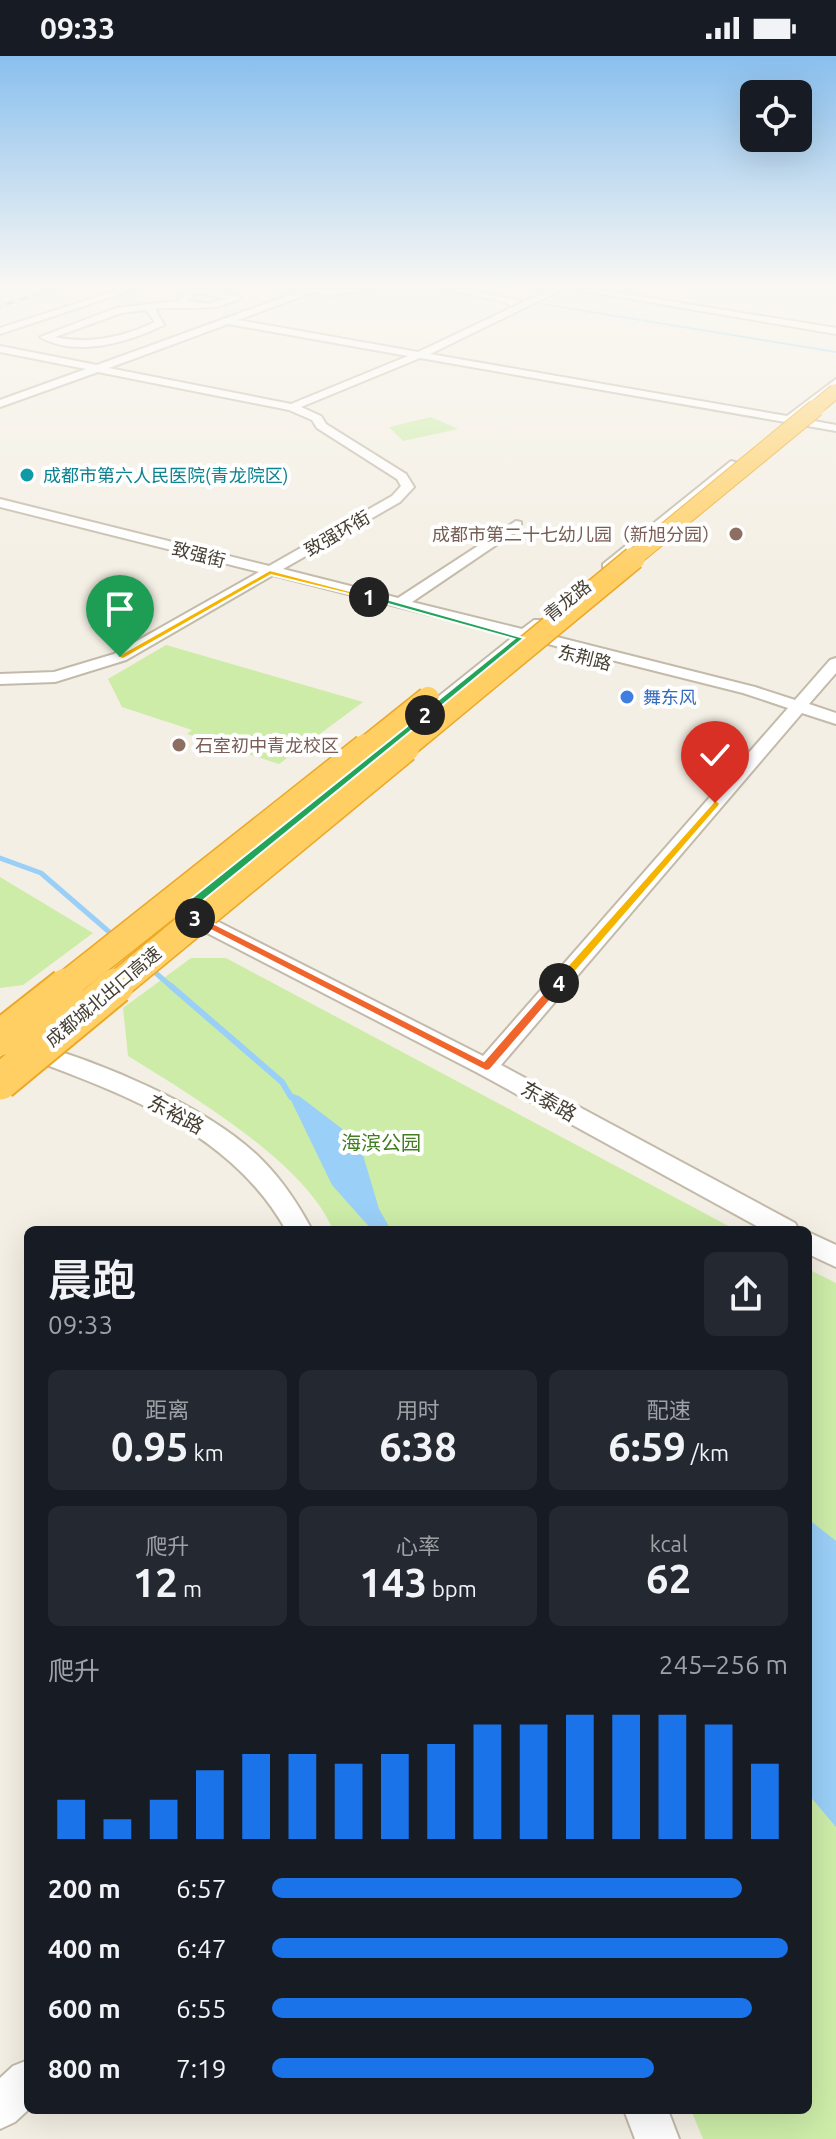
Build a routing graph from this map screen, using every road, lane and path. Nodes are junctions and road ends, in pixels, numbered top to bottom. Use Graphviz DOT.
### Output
graph roads {
  1 [pos="49,386"];
  2 [pos="185,386"];
  3 [pos="343,386"];
  4 [pos="599,386"];
  5 [pos="821,386"];
  6 [pos="831,386"];
  7 [pos="836,391"];
  8 [pos="0,404"];
  9 [pos="292,407"];
  10 [pos="789,419"];
  11 [pos="836,428"];
  12 [pos="0,503"];
  13 [pos="516,525"];
  14 [pos="270,572"];
  15 [pos="399,604"];
  16 [pos="492,628"];
  17 [pos="523,636"];
  18 [pos="836,663"];
  19 [pos="0,679"];
  20 [pos="796,710"];
  21 [pos="836,719"];
  22 [pos="836,732"];
  23 [pos="182,912"];
  24 [pos="4,1046"];
  25 [pos="486,1067"];
  26 [pos="0,1082"];
  27 [pos="296,1226"];
  28 [pos="779,1226"];
  29 [pos="812,1244"];
  30 [pos="836,1257"];
  31 [pos="24,2085"];
  32 [pos="0,2107"];
  33 [pos="648,2114"];
  34 [pos="657,2139"];
  1 -- 8 [label="street"];
  2 -- 9 [label="street"];
  3 -- 9 [label="street"];
  4 -- 10 [label="street"];
  5 -- 24 [label="highway, 成都城北出口高速, bridge"];
  6 -- 10 [label="street, 青龙路"];
  7 -- 26 [label="highway, 成都城北出口高速, bridge"];
  9 -- 14 [label="street, 致强环街"];
  10 -- 11 [label="street"];
  10 -- 17 [label="street, 青龙路"];
  12 -- 14 [label="street, 致强街"];
  13 -- 15 [label="street"];
  14 -- 15 [label="street, 致强街"];
  14 -- 19 [label="street, 致强环街"];
  15 -- 16 [label="street, 致强街"];
  16 -- 17 [label="street, 东荆路"];
  17 -- 20 [label="street, 东荆路"];
  17 -- 23 [label="street, 青龙路"];
  18 -- 20 [label="street"];
  20 -- 21 [label="street, 东荆路"];
  20 -- 22 [label="street, 东荆路"];
  20 -- 25 [label="street"];
  23 -- 24 [label="street, 青龙路"];
  23 -- 25 [label="street, 东泰路"];
  24 -- 27 [label="street, 东裕路"];
  25 -- 28 [label="street, 东泰路"];
  29 -- 30 [label="street"];
  31 -- 32 [label="street"];
  33 -- 34 [label="street"];
}
